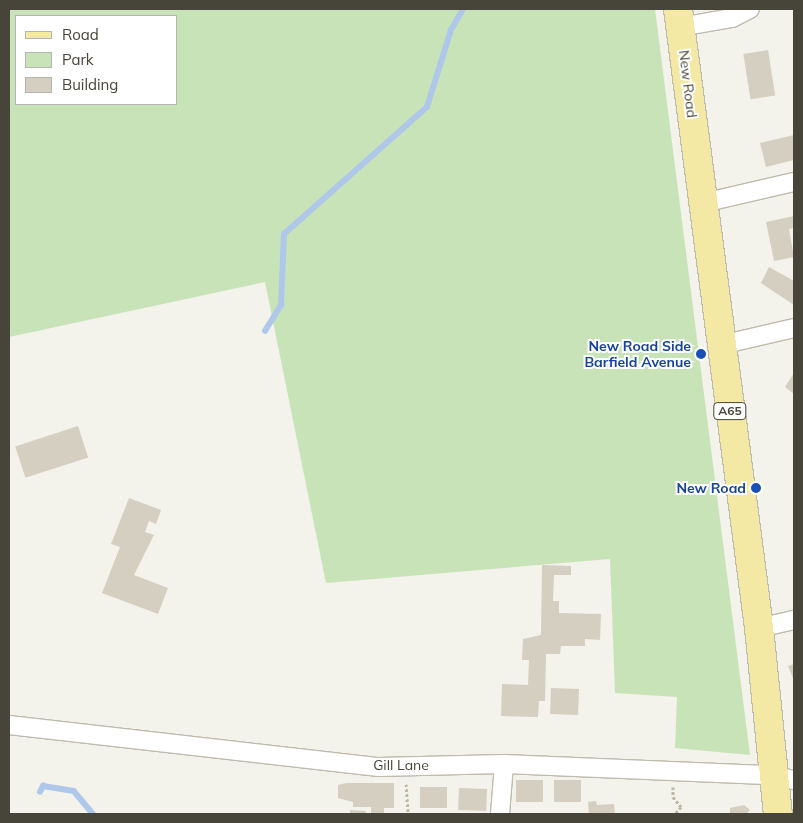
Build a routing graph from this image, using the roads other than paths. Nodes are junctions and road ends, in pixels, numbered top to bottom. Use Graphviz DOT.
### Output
graph roads {
  1 [pos="750,9"];
  2 [pos="679,18"];
  3 [pos="794,182"];
  4 [pos="703,203"];
  5 [pos="794,328"];
  6 [pos="721,345"];
  7 [pos="794,620"];
  8 [pos="759,628"];
  9 [pos="9,725"];
  10 [pos="504,764"];
  11 [pos="783,778"];
  12 [pos="500,814"];
  13 [pos="778,814"];
  1 -- 2 [label="street"];
  2 -- 4 [label="main road, New Road / A65"];
  3 -- 4 [label="street"];
  4 -- 6 [label="main road, New Road / A65"];
  5 -- 6 [label="street"];
  6 -- 8 [label="main road, New Road / A65"];
  7 -- 8 [label="street"];
  8 -- 11 [label="main road, New Road / A65"];
  9 -- 10 [label="street, Gill Lane"];
  10 -- 11 [label="street, Gill Lane"];
  10 -- 12 [label="street"];
  11 -- 13 [label="main road, New Road / A65"];
}
